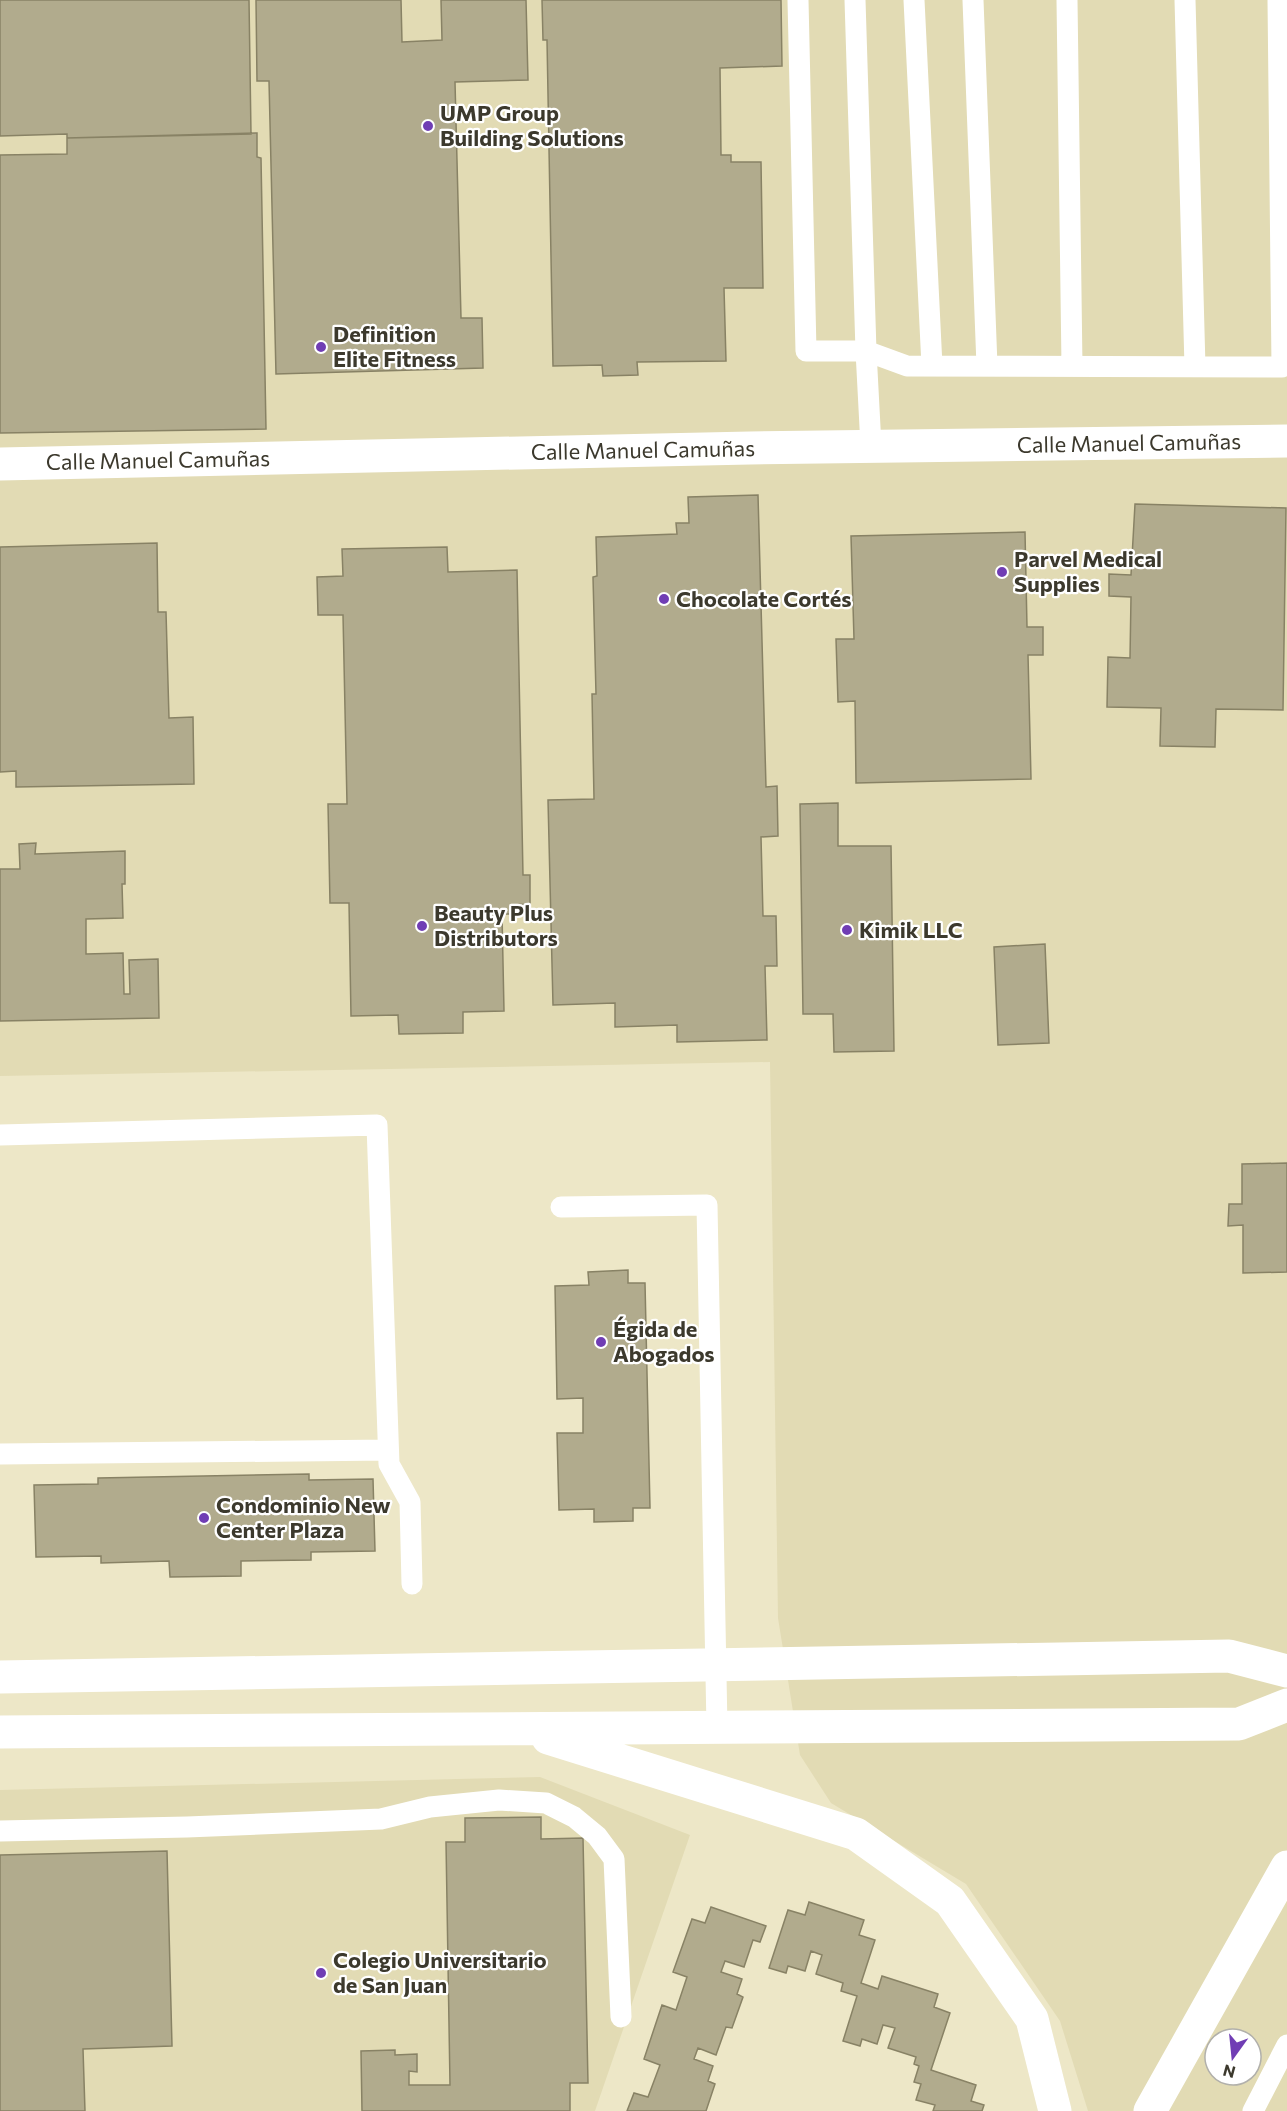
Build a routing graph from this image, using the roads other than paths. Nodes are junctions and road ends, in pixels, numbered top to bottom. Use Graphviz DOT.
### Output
graph roads {
  1 [pos="798,0"];
  2 [pos="855,0"];
  3 [pos="914,0"];
  4 [pos="973,0"];
  5 [pos="1067,0"];
  6 [pos="1185,0"];
  7 [pos="1278,0"];
  8 [pos="866,351"];
  9 [pos="932,366"];
  10 [pos="987,366"];
  11 [pos="1072,366"];
  12 [pos="1195,367"];
  13 [pos="1287,441"];
  14 [pos="871,446"];
  15 [pos="0,464"];
  16 [pos="0,1135"];
  17 [pos="561,1207"];
  18 [pos="388,1450"];
  19 [pos="0,1454"];
  20 [pos="412,1584"];
  21 [pos="716,1664"];
  22 [pos="1287,1671"];
  23 [pos="0,1677"];
  24 [pos="1287,1705"];
  25 [pos="717,1728"];
  26 [pos="518,1729"];
  27 [pos="0,1732"];
  28 [pos="0,1831"];
  29 [pos="1287,1867"];
  30 [pos="621,2017"];
  31 [pos="1287,2044"];
  32 [pos="1055,2111"];
  33 [pos="1150,2111"];
  34 [pos="1253,2111"];
  1 -- 8 [label="lane"];
  2 -- 8 [label="lane"];
  3 -- 9 [label="lane"];
  4 -- 10 [label="lane"];
  5 -- 11 [label="lane"];
  6 -- 12 [label="lane"];
  7 -- 12 [label="lane"];
  8 -- 9 [label="lane"];
  8 -- 14 [label="lane"];
  9 -- 10 [label="lane"];
  10 -- 11 [label="lane"];
  11 -- 12 [label="lane"];
  13 -- 14 [label="street, Calle Manuel Camuñas"];
  14 -- 15 [label="street, Calle Manuel Camuñas"];
  16 -- 18 [label="lane"];
  17 -- 21 [label="lane"];
  18 -- 19 [label="lane"];
  18 -- 20 [label="lane"];
  21 -- 22 [label="street"];
  21 -- 23 [label="street"];
  21 -- 25 [label="lane"];
  24 -- 25 [label="street"];
  25 -- 26 [label="street"];
  26 -- 27 [label="street"];
  26 -- 32 [label="street"];
  28 -- 30 [label="lane"];
  29 -- 33 [label="street"];
  31 -- 34 [label="lane"];
}
